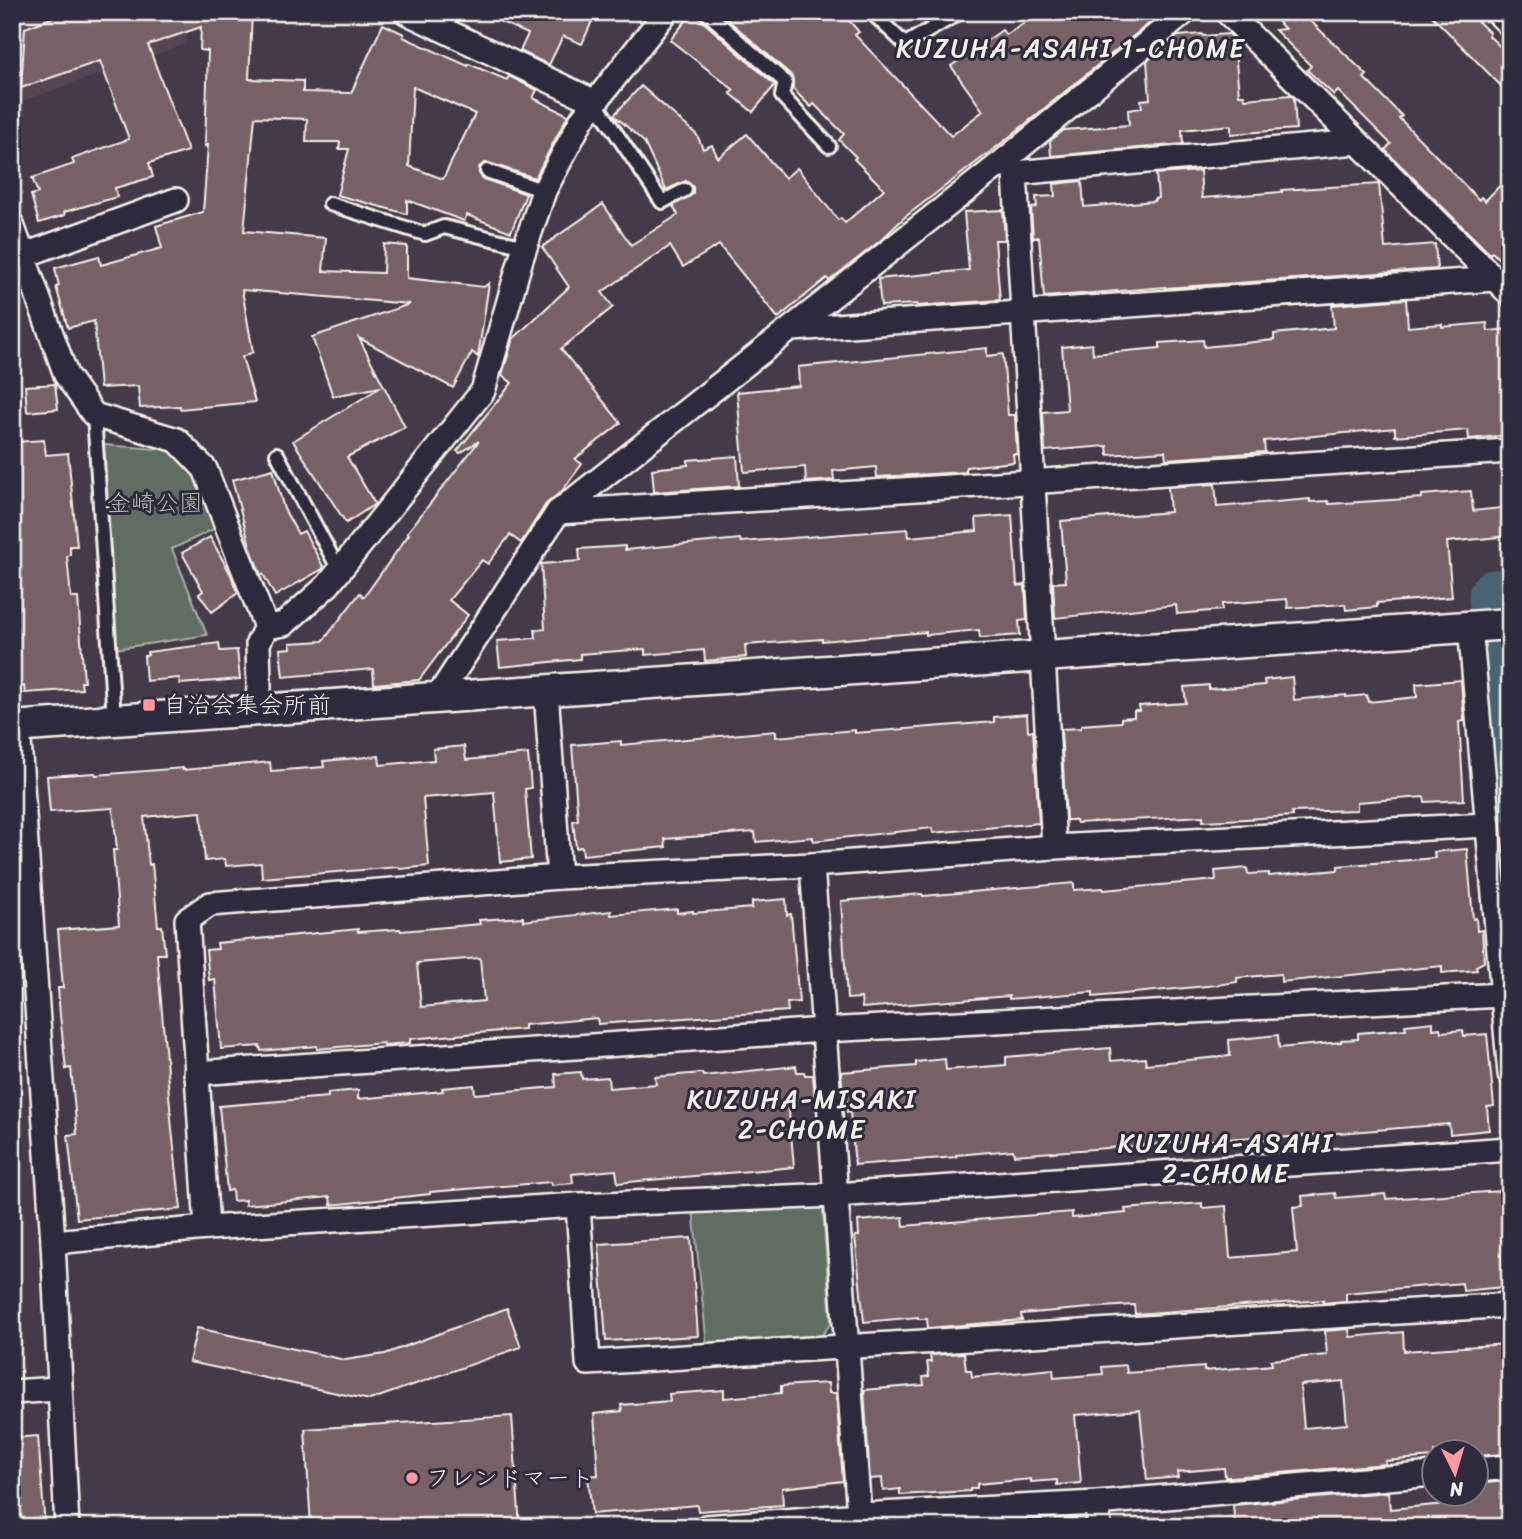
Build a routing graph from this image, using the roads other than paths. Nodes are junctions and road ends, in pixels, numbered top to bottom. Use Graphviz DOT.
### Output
graph roads {
  1 [pos="406,12"];
  2 [pos="666,12"];
  3 [pos="706,12"];
  4 [pos="872,12"];
  5 [pos="961,12"];
  6 [pos="1185,12"];
  7 [pos="1227,12"];
  8 [pos="1497,12"];
  9 [pos="1510,25"];
  10 [pos="596,102"];
  11 [pos="1357,142"];
  12 [pos="829,146"];
  13 [pos="1011,166"];
  14 [pos="487,171"];
  15 [pos="685,190"];
  16 [pos="544,191"];
  17 [pos="176,200"];
  18 [pos="330,204"];
  19 [pos="12,225"];
  20 [pos="525,247"];
  21 [pos="25,255"];
  22 [pos="1502,287"];
  23 [pos="1024,314"];
  24 [pos="793,329"];
  25 [pos="94,415"];
  26 [pos="1510,451"];
  27 [pos="277,454"];
  28 [pos="1034,481"];
  29 [pos="558,512"];
  30 [pos="340,570"];
  31 [pos="1510,624"];
  32 [pos="1470,626"];
  33 [pos="266,627"];
  34 [pos="1044,655"];
  35 [pos="546,690"];
  36 [pos="437,698"];
  37 [pos="257,710"];
  38 [pos="114,720"];
  39 [pos="15,727"];
  40 [pos="1488,825"];
  41 [pos="1054,846"];
  42 [pos="812,865"];
  43 [pos="559,877"];
  44 [pos="21,939"];
  45 [pos="1503,995"];
  46 [pos="824,1030"];
  47 [pos="196,1073"];
  48 [pos="1510,1074"];
  49 [pos="1510,1149"];
  50 [pos="835,1195"];
  51 [pos="578,1205"];
  52 [pos="207,1228"];
  53 [pos="53,1242"];
  54 [pos="1510,1305"];
  55 [pos="845,1346"];
  56 [pos="58,1389"];
  57 [pos="12,1392"];
  58 [pos="1510,1467"];
  59 [pos="1490,1469"];
  60 [pos="1420,1475"];
  61 [pos="1097,1503"];
  62 [pos="859,1515"];
  63 [pos="67,1527"];
  64 [pos="706,1527"];
  65 [pos="1099,1527"];
  1 -- 10 [label="street"];
  2 -- 10 [label="street"];
  3 -- 12 [label="lane"];
  4 -- 5 [label="lane"];
  6 -- 13 [label="street"];
  7 -- 11 [label="street"];
  8 -- 9 [label="street"];
  10 -- 15 [label="lane"];
  10 -- 16 [label="street"];
  11 -- 13 [label="street"];
  11 -- 22 [label="street"];
  13 -- 23 [label="street"];
  13 -- 24 [label="street"];
  14 -- 16 [label="lane"];
  16 -- 20 [label="street"];
  17 -- 21 [label="street"];
  18 -- 20 [label="lane"];
  19 -- 21 [label="street"];
  20 -- 30 [label="street"];
  21 -- 25 [label="street"];
  22 -- 23 [label="street"];
  23 -- 24 [label="street"];
  23 -- 28 [label="street"];
  24 -- 29 [label="street"];
  25 -- 33 [label="street"];
  25 -- 38 [label="lane"];
  26 -- 28 [label="street"];
  27 -- 30 [label="lane"];
  28 -- 29 [label="street"];
  28 -- 34 [label="street"];
  29 -- 36 [label="street"];
  30 -- 33 [label="street"];
  31 -- 32 [label="street"];
  32 -- 34 [label="street"];
  32 -- 40 [label="street"];
  33 -- 37 [label="street"];
  34 -- 35 [label="street"];
  34 -- 41 [label="street"];
  35 -- 36 [label="street"];
  35 -- 43 [label="street"];
  36 -- 37 [label="street"];
  37 -- 38 [label="street"];
  38 -- 39 [label="street"];
  39 -- 44 [label="street"];
  40 -- 41 [label="street"];
  40 -- 45 [label="street"];
  41 -- 42 [label="street"];
  42 -- 43 [label="street"];
  42 -- 46 [label="street"];
  43 -- 47 [label="street"];
  44 -- 53 [label="street"];
  45 -- 46 [label="street"];
  45 -- 48 [label="street"];
  46 -- 47 [label="street"];
  46 -- 50 [label="street"];
  47 -- 52 [label="street"];
  49 -- 50 [label="street"];
  50 -- 51 [label="street"];
  50 -- 55 [label="street"];
  51 -- 52 [label="street"];
  51 -- 55 [label="street"];
  52 -- 53 [label="street"];
  53 -- 56 [label="street"];
  54 -- 55 [label="street"];
  55 -- 62 [label="street"];
  56 -- 57 [label="street"];
  56 -- 63 [label="street"];
  58 -- 59 [label="street"];
  60 -- 61 [label="street"];
  61 -- 62 [label="street"];
  61 -- 65 [label="street"];
  62 -- 64 [label="street"];
}
